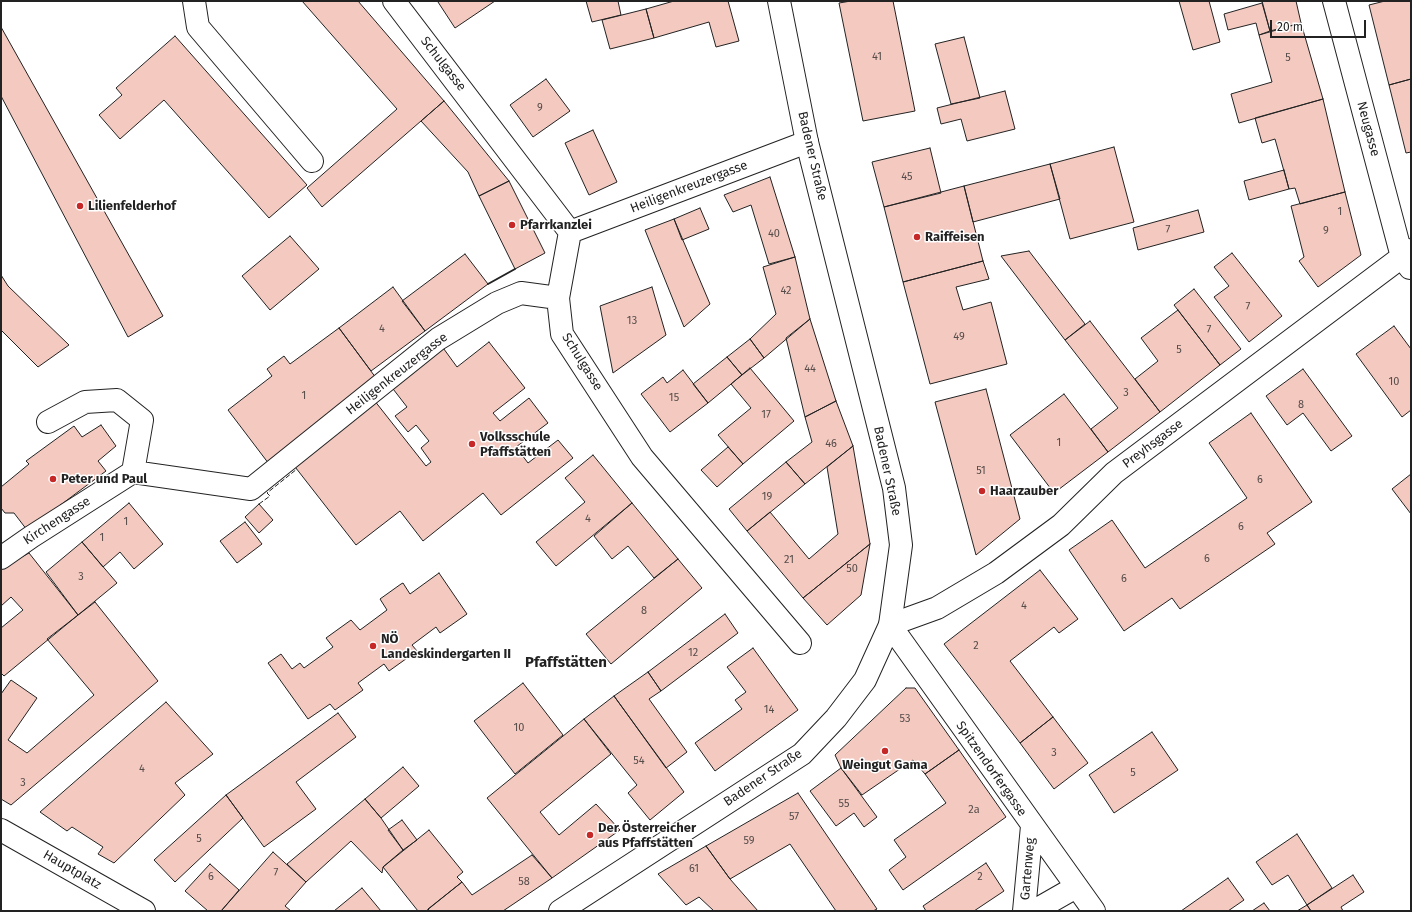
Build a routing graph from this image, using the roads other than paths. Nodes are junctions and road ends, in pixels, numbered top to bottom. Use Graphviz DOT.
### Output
graph roads {
  1 [pos="194,1"];
  2 [pos="394,1"];
  3 [pos="779,1"];
  4 [pos="1334,1"];
  5 [pos="807,142"];
  6 [pos="312,161"];
  7 [pos="570,232"];
  8 [pos="1408,259"];
  9 [pos="558,298"];
  10 [pos="48,422"];
  11 [pos="133,472"];
  12 [pos="1,558"];
  13 [pos="890,625"];
  14 [pos="800,643"];
  15 [pos="1032,826"];
  16 [pos="1,830"];
  17 [pos="1076,887"];
  18 [pos="144,911"];
  19 [pos="560,911"];
  20 [pos="1024,911"];
  21 [pos="1034,911"];
  22 [pos="1094,911"];
  1 -- 6 [label="street"];
  2 -- 7 [label="street, Schulgasse"];
  3 -- 5 [label="street, Badener Straße"];
  4 -- 8 [label="street, Neugasse"];
  5 -- 7 [label="street, Heiligenkreuzergasse"];
  5 -- 13 [label="street, Badener Straße"];
  7 -- 9 [label="street, Schulgasse"];
  8 -- 13 [label="street, Preyhsgasse"];
  9 -- 11 [label="street, Heiligenkreuzergasse"];
  9 -- 14 [label="street, Schulgasse"];
  10 -- 11 [label="street"];
  11 -- 12 [label="street, Kirchengasse"];
  13 -- 15 [label="street, Spitzendorfergasse"];
  13 -- 19 [label="street, Badener Straße"];
  15 -- 17 [label="street, Spitzendorfergasse"];
  15 -- 20 [label="street, Gartenweg"];
  16 -- 18 [label="street, Hauptplatz"];
  17 -- 21 [label="street"];
  17 -- 22 [label="street, Spitzendorfergasse"];
}
